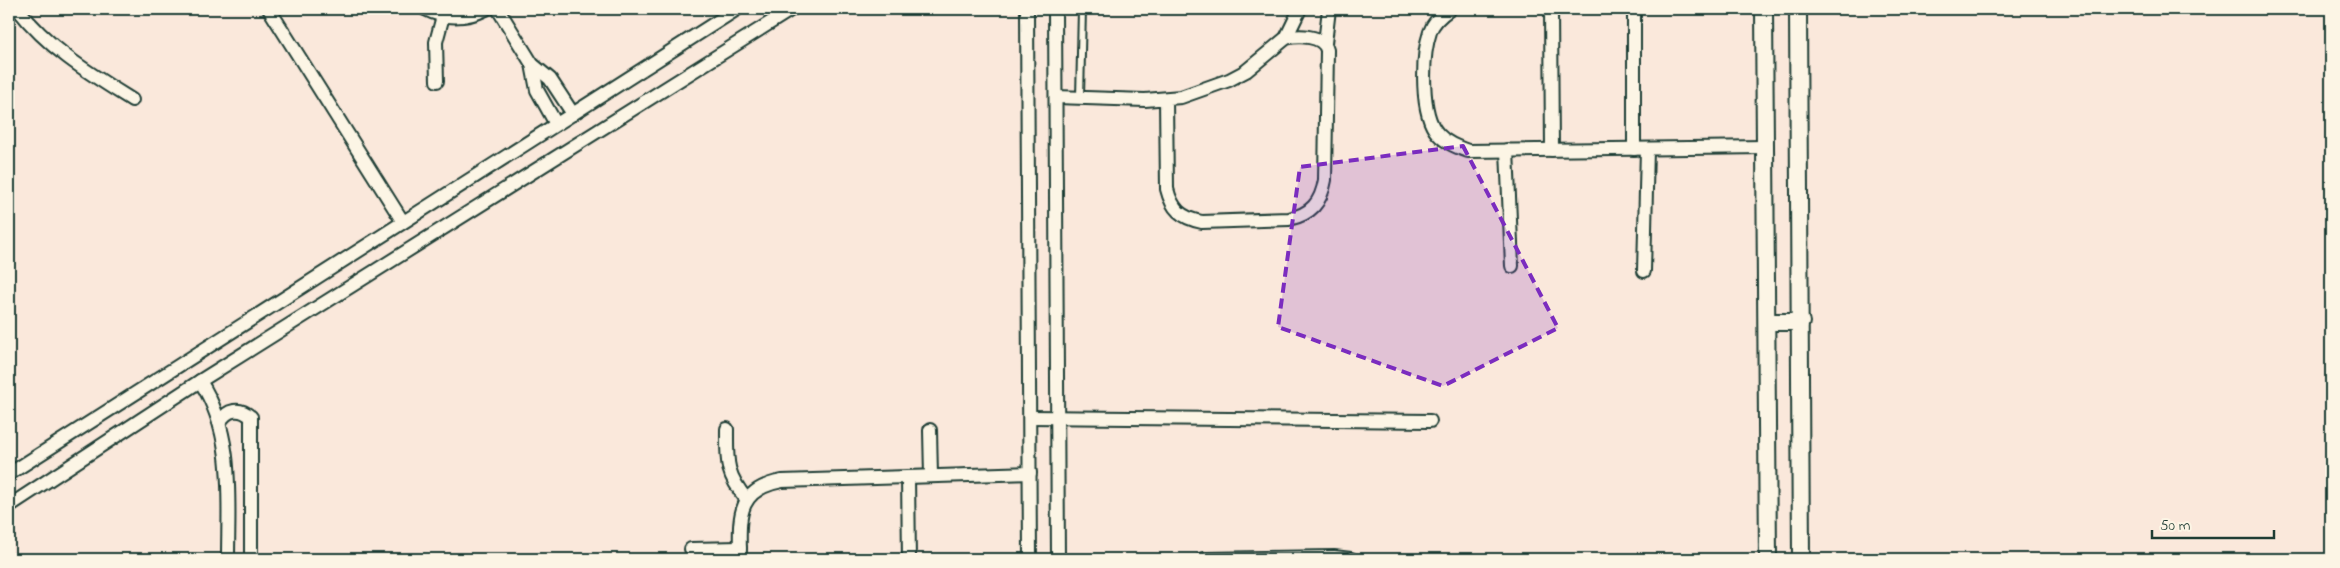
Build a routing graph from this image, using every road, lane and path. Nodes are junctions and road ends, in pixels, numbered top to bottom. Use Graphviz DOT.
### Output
graph roads {
  1 [pos="18,9"];
  2 [pos="269,9"];
  3 [pos="425,9"];
  4 [pos="486,9"];
  5 [pos="498,9"];
  6 [pos="737,9"];
  7 [pos="792,9"];
  8 [pos="1027,9"];
  9 [pos="1055,9"];
  10 [pos="1082,9"];
  11 [pos="1300,9"];
  12 [pos="1329,9"];
  13 [pos="1450,9"];
  14 [pos="1551,9"];
  15 [pos="1634,9"];
  16 [pos="1764,9"];
  17 [pos="1798,9"];
  18 [pos="443,16"];
  19 [pos="1286,38"];
  20 [pos="1324,43"];
  21 [pos="532,64"];
  22 [pos="437,81"];
  23 [pos="1056,97"];
  24 [pos="1080,97"];
  25 [pos="1166,99"];
  26 [pos="132,100"];
  27 [pos="573,114"];
  28 [pos="556,124"];
  29 [pos="1765,147"];
  30 [pos="1641,149"];
  31 [pos="1507,150"];
  32 [pos="1552,150"];
  33 [pos="403,222"];
  34 [pos="1512,266"];
  35 [pos="1644,270"];
  36 [pos="1766,322"];
  37 [pos="1801,322"];
  38 [pos="200,381"];
  39 [pos="1030,417"];
  40 [pos="1057,417"];
  41 [pos="1430,421"];
  42 [pos="220,422"];
  43 [pos="727,429"];
  44 [pos="930,430"];
  45 [pos="1030,473"];
  46 [pos="9,474"];
  47 [pos="931,476"];
  48 [pos="908,477"];
  49 [pos="747,500"];
  50 [pos="9,506"];
  51 [pos="228,519"];
  52 [pos="251,520"];
  53 [pos="691,548"];
  54 [pos="740,554"];
  55 [pos="228,559"];
  56 [pos="251,559"];
  57 [pos="909,559"];
  58 [pos="1030,559"];
  59 [pos="1058,559"];
  60 [pos="1203,559"];
  61 [pos="1351,559"];
  62 [pos="1768,559"];
  63 [pos="1801,559"];
  1 -- 26 [label="street"];
  2 -- 33 [label="street"];
  3 -- 18 [label="street"];
  4 -- 18 [label="street"];
  5 -- 21 [label="street"];
  6 -- 27 [label="street"];
  7 -- 38 [label="street"];
  8 -- 39 [label="street"];
  9 -- 23 [label="street"];
  10 -- 24 [label="lane"];
  11 -- 19 [label="street"];
  12 -- 20 [label="street"];
  13 -- 31 [label="street"];
  14 -- 32 [label="street"];
  15 -- 30 [label="street"];
  16 -- 29 [label="street"];
  17 -- 37 [label="street"];
  18 -- 22 [label="street"];
  19 -- 20 [label="street"];
  19 -- 25 [label="street"];
  20 -- 25 [label="street"];
  21 -- 27 [label="street"];
  21 -- 28 [label="street"];
  23 -- 24 [label="street"];
  23 -- 40 [label="street"];
  24 -- 25 [label="street"];
  27 -- 28 [label="street"];
  28 -- 33 [label="street"];
  29 -- 30 [label="street"];
  29 -- 36 [label="street"];
  30 -- 32 [label="street"];
  30 -- 35 [label="street"];
  31 -- 32 [label="street"];
  31 -- 34 [label="street"];
  33 -- 46 [label="street"];
  36 -- 37 [label="street"];
  36 -- 62 [label="street"];
  37 -- 63 [label="street"];
  38 -- 42 [label="street"];
  38 -- 50 [label="street"];
  39 -- 40 [label="street"];
  39 -- 45 [label="street"];
  40 -- 41 [label="street"];
  40 -- 59 [label="street"];
  42 -- 51 [label="street"];
  42 -- 52 [label="street"];
  43 -- 49 [label="street"];
  44 -- 47 [label="street"];
  45 -- 47 [label="street"];
  45 -- 58 [label="street"];
  47 -- 48 [label="street"];
  48 -- 49 [label="street"];
  48 -- 57 [label="street"];
  49 -- 54 [label="street"];
  51 -- 52 [label="street"];
  51 -- 55 [label="street"];
  52 -- 56 [label="street"];
  53 -- 54 [label="street"];
  60 -- 61 [label="street"];
}
